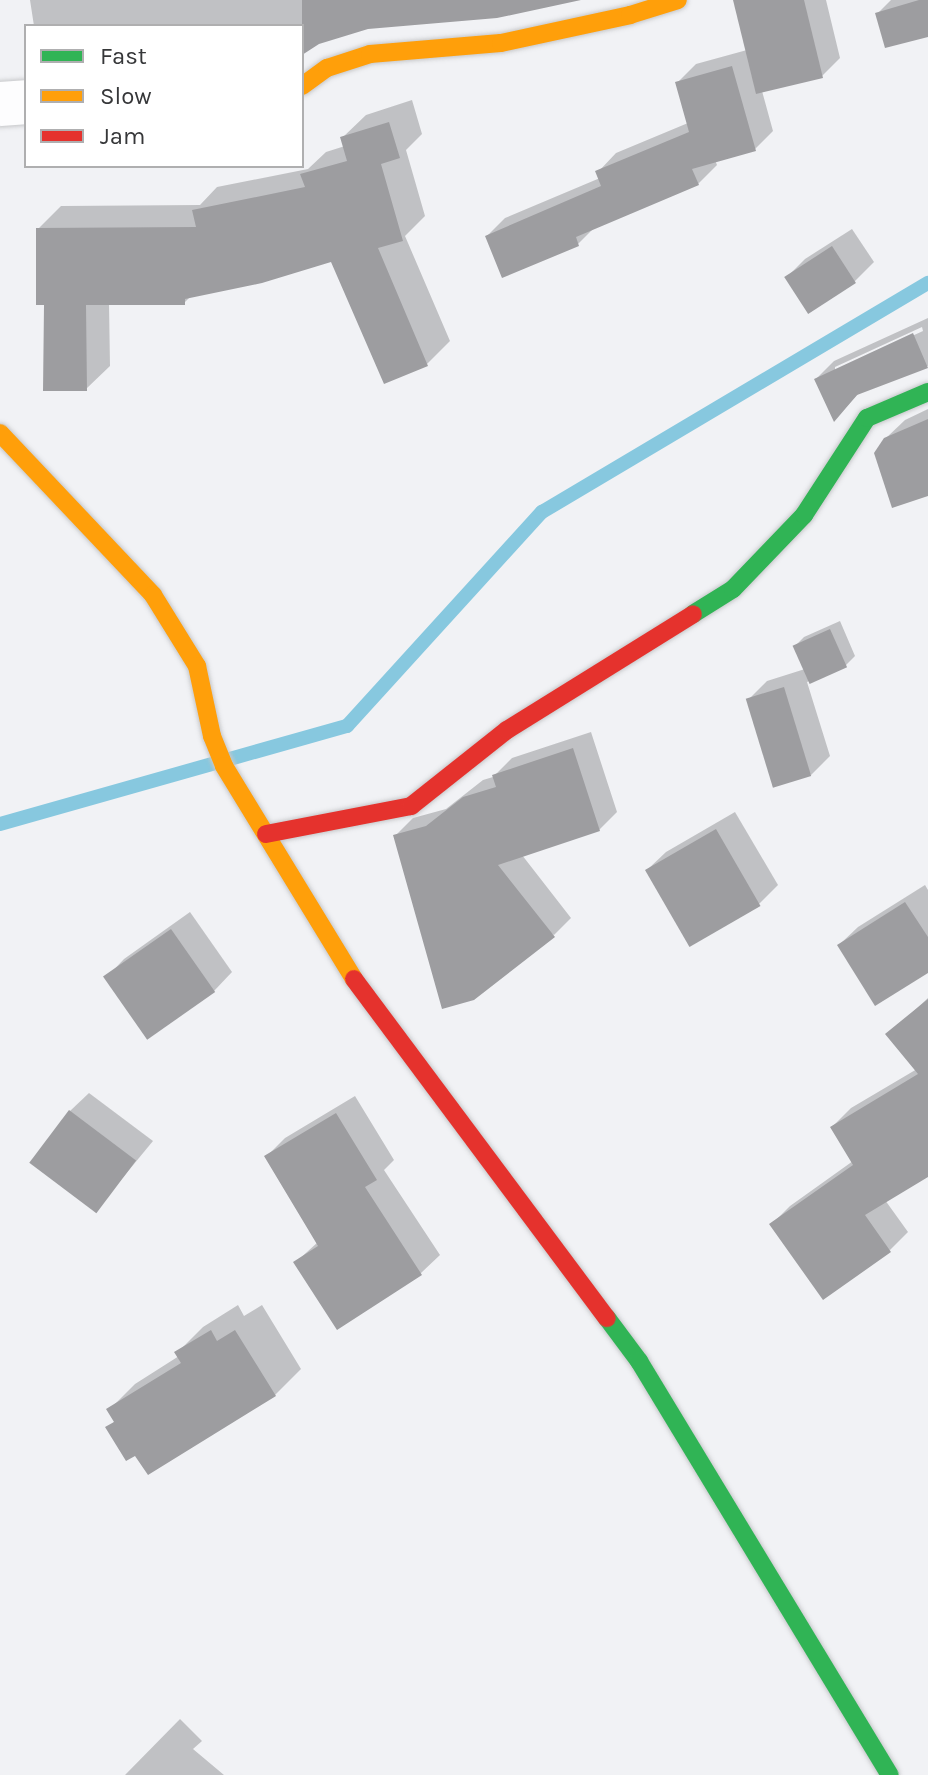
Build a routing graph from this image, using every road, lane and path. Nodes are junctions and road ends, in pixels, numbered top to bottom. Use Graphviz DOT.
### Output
graph roads {
  1 [pos="678,0"];
  2 [pos="304,85"];
  3 [pos="24,102"];
  4 [pos="0,104"];
  5 [pos="928,392"];
  6 [pos="0,433"];
  7 [pos="266,834"];
  8 [pos="890,1775"];
  1 -- 2 [label="street"];
  3 -- 4 [label="street"];
  5 -- 7 [label="street"];
  6 -- 7 [label="street"];
  7 -- 8 [label="street"];
}
